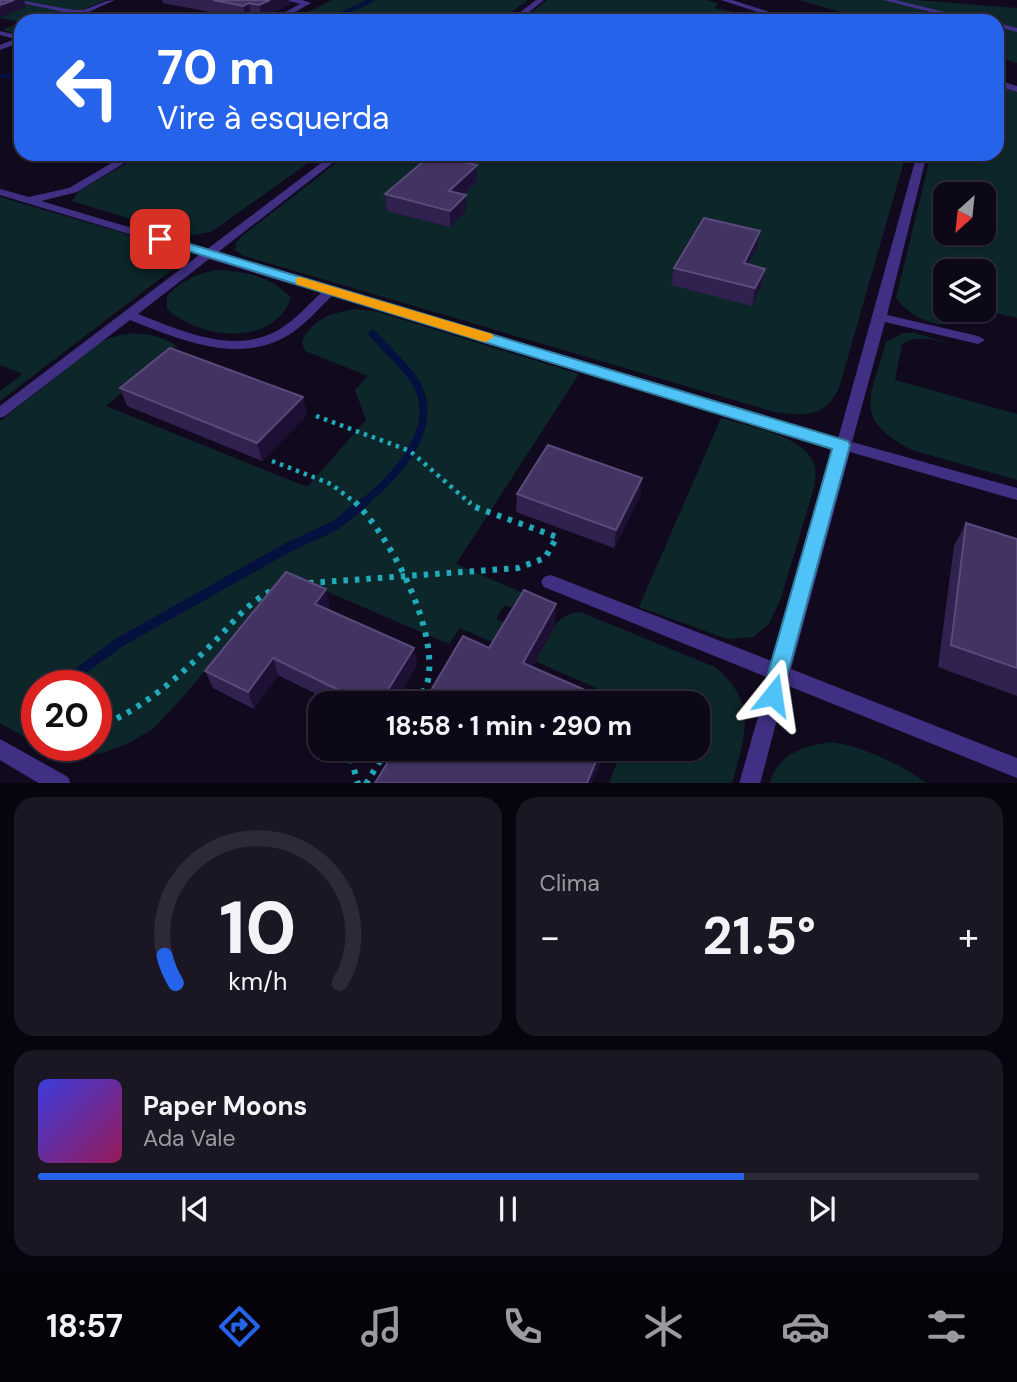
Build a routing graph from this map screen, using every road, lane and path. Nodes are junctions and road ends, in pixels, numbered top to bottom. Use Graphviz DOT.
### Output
graph roads {
  1 [pos="12,0"];
  2 [pos="111,0"];
  3 [pos="289,0"];
  4 [pos="540,0"];
  5 [pos="725,0"];
  6 [pos="887,0"];
  7 [pos="80,13"];
  8 [pos="287,14"];
  9 [pos="522,14"];
  10 [pos="771,14"];
  11 [pos="947,14"];
  12 [pos="122,161"];
  13 [pos="330,161"];
  14 [pos="920,161"];
  15 [pos="73,190"];
  16 [pos="0,192"];
  17 [pos="30,201"];
  18 [pos="62,210"];
  19 [pos="209,253"];
  20 [pos="331,290"];
  21 [pos="128,315"];
  22 [pos="880,317"];
  23 [pos="978,340"];
  24 [pos="0,413"];
  25 [pos="316,416"];
  26 [pos="842,445"];
  27 [pos="272,461"];
  28 [pos="1017,494"];
  29 [pos="402,577"];
  30 [pos="550,582"];
  31 [pos="307,584"];
  32 [pos="284,587"];
  33 [pos="779,673"];
  34 [pos="423,691"];
  35 [pos="112,720"];
  36 [pos="0,749"];
  37 [pos="352,761"];
  38 [pos="380,761"];
  39 [pos="1017,768"];
  40 [pos="61,783"];
  41 [pos="358,783"];
  42 [pos="366,783"];
  43 [pos="749,783"];
  1 -- 7 [label="lane"];
  2 -- 7 [label="lane"];
  3 -- 8 [label="lane"];
  4 -- 9 [label="lane"];
  5 -- 10 [label="lane"];
  6 -- 11 [label="lane"];
  12 -- 15 [label="lane"];
  13 -- 19 [label="lane"];
  14 -- 22 [label="lane"];
  15 -- 17 [label="lane"];
  15 -- 18 [label="lane"];
  16 -- 17 [label="lane"];
  17 -- 18 [label="lane"];
  18 -- 19 [label="lane"];
  19 -- 20 [label="lane"];
  19 -- 21 [label="lane"];
  20 -- 21 [label="lane"];
  20 -- 26 [label="lane"];
  21 -- 24 [label="lane"];
  22 -- 23 [label="lane"];
  22 -- 26 [label="lane"];
  25 -- 29 [label="path"];
  26 -- 28 [label="lane"];
  26 -- 33 [label="lane"];
  27 -- 29 [label="path"];
  29 -- 31 [label="path"];
  29 -- 34 [label="path"];
  30 -- 33 [label="lane"];
  32 -- 35 [label="path"];
  33 -- 39 [label="lane"];
  33 -- 43 [label="lane"];
  36 -- 40 [label="lane"];
  37 -- 41 [label="path"];
  38 -- 42 [label="path"];
}
